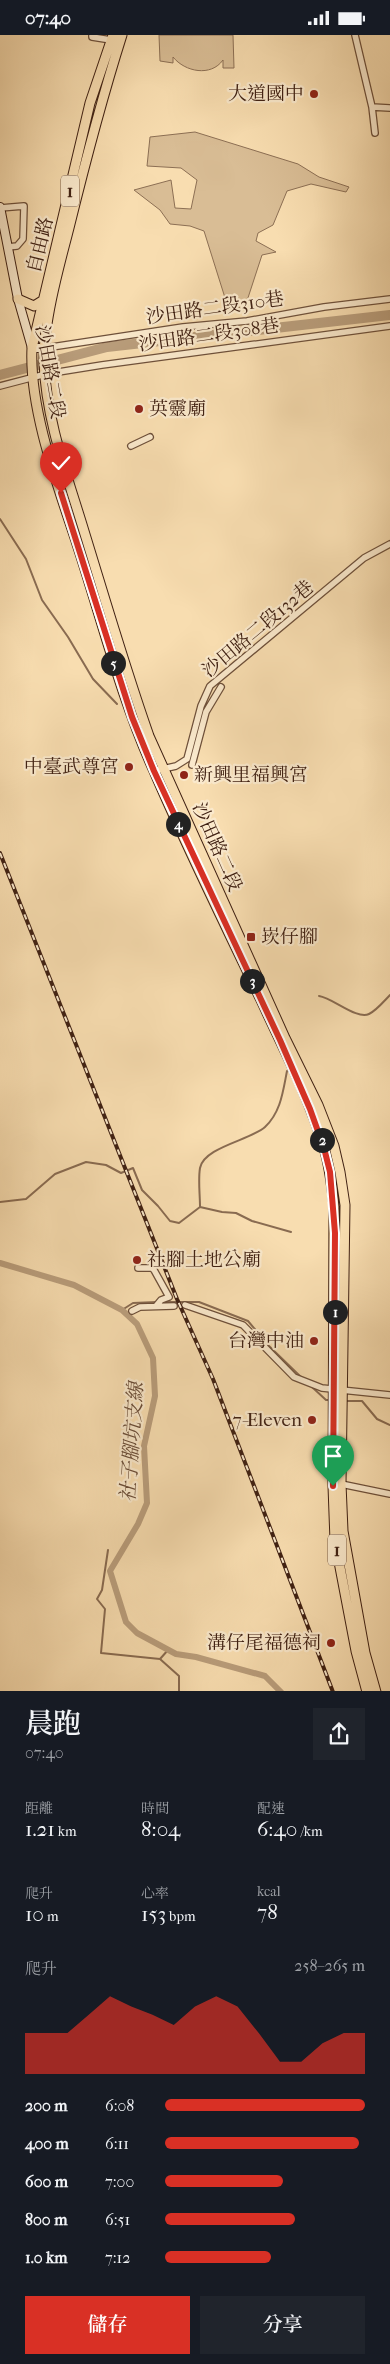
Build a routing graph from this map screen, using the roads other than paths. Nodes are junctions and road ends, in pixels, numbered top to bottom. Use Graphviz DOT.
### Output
graph roads {
  1 [pos="92,35"];
  2 [pos="122,35"];
  3 [pos="355,35"];
  4 [pos="112,38"];
  5 [pos="372,107"];
  6 [pos="390,107"];
  7 [pos="375,133"];
  8 [pos="0,207"];
  9 [pos="8,247"];
  10 [pos="18,299"];
  11 [pos="390,299"];
  12 [pos="42,301"];
  13 [pos="390,326"];
  14 [pos="32,348"];
  15 [pos="45,348"];
  16 [pos="45,368"];
  17 [pos="33,374"];
  18 [pos="0,386"];
  19 [pos="150,437"];
  20 [pos="131,446"];
  21 [pos="390,543"];
  22 [pos="221,687"];
  23 [pos="192,765"];
  24 [pos="164,769"];
  25 [pos="154,771"];
  26 [pos="282,1039"];
  27 [pos="138,1268"];
  28 [pos="185,1305"];
  29 [pos="156,1306"];
  30 [pos="174,1306"];
  31 [pos="132,1311"];
  32 [pos="338,1390"];
  33 [pos="390,1395"];
  34 [pos="338,1407"];
  35 [pos="341,1484"];
  36 [pos="390,1494"];
  37 [pos="367,1691"];
  38 [pos="376,1691"];
  1 -- 4 [label="street"];
  2 -- 15 [label="main road, 自由路 / 1"];
  3 -- 5 [label="street"];
  4 -- 12 [label="main road, 自由路 / 1"];
  5 -- 6 [label="street"];
  5 -- 7 [label="street"];
  8 -- 9 [label="street, 沙田路二段"];
  8 -- 9 [label="street"];
  9 -- 10 [label="street, 沙田路二段"];
  10 -- 12 [label="main road"];
  10 -- 14 [label="street, 沙田路二段"];
  11 -- 15 [label="street, 沙田路二段310巷"];
  12 -- 14 [label="main road, 自由路 / 1"];
  13 -- 16 [label="street, 沙田路二段308巷"];
  14 -- 15 [label="street"];
  14 -- 17 [label="main road, 沙田路二段 / 1"];
  15 -- 16 [label="main road, 沙田路二段 / 1"];
  16 -- 17 [label="street, 沙田路二段308巷"];
  16 -- 24 [label="main road, 沙田路二段 / 1"];
  17 -- 18 [label="street, 沙田路二段308巷"];
  17 -- 25 [label="main road, 沙田路二段 / 1"];
  19 -- 20 [label="street"];
  21 -- 24 [label="street, 沙田路二段132巷"];
  22 -- 23 [label="street"];
  24 -- 25 [label="street, 沙田路二段132巷"];
  24 -- 26 [label="main road, 沙田路二段 / 1"];
  25 -- 26 [label="main road, 沙田路二段 / 1"];
  26 -- 32 [label="main road, 1"];
  27 -- 29 [label="street"];
  28 -- 32 [label="street"];
  29 -- 30 [label="street"];
  29 -- 31 [label="street"];
  32 -- 33 [label="street"];
  32 -- 34 [label="main road, 1"];
  34 -- 35 [label="main road, 1"];
  34 -- 37 [label="main road, 1"];
  35 -- 36 [label="street"];
  35 -- 38 [label="main road, 1"];
}
